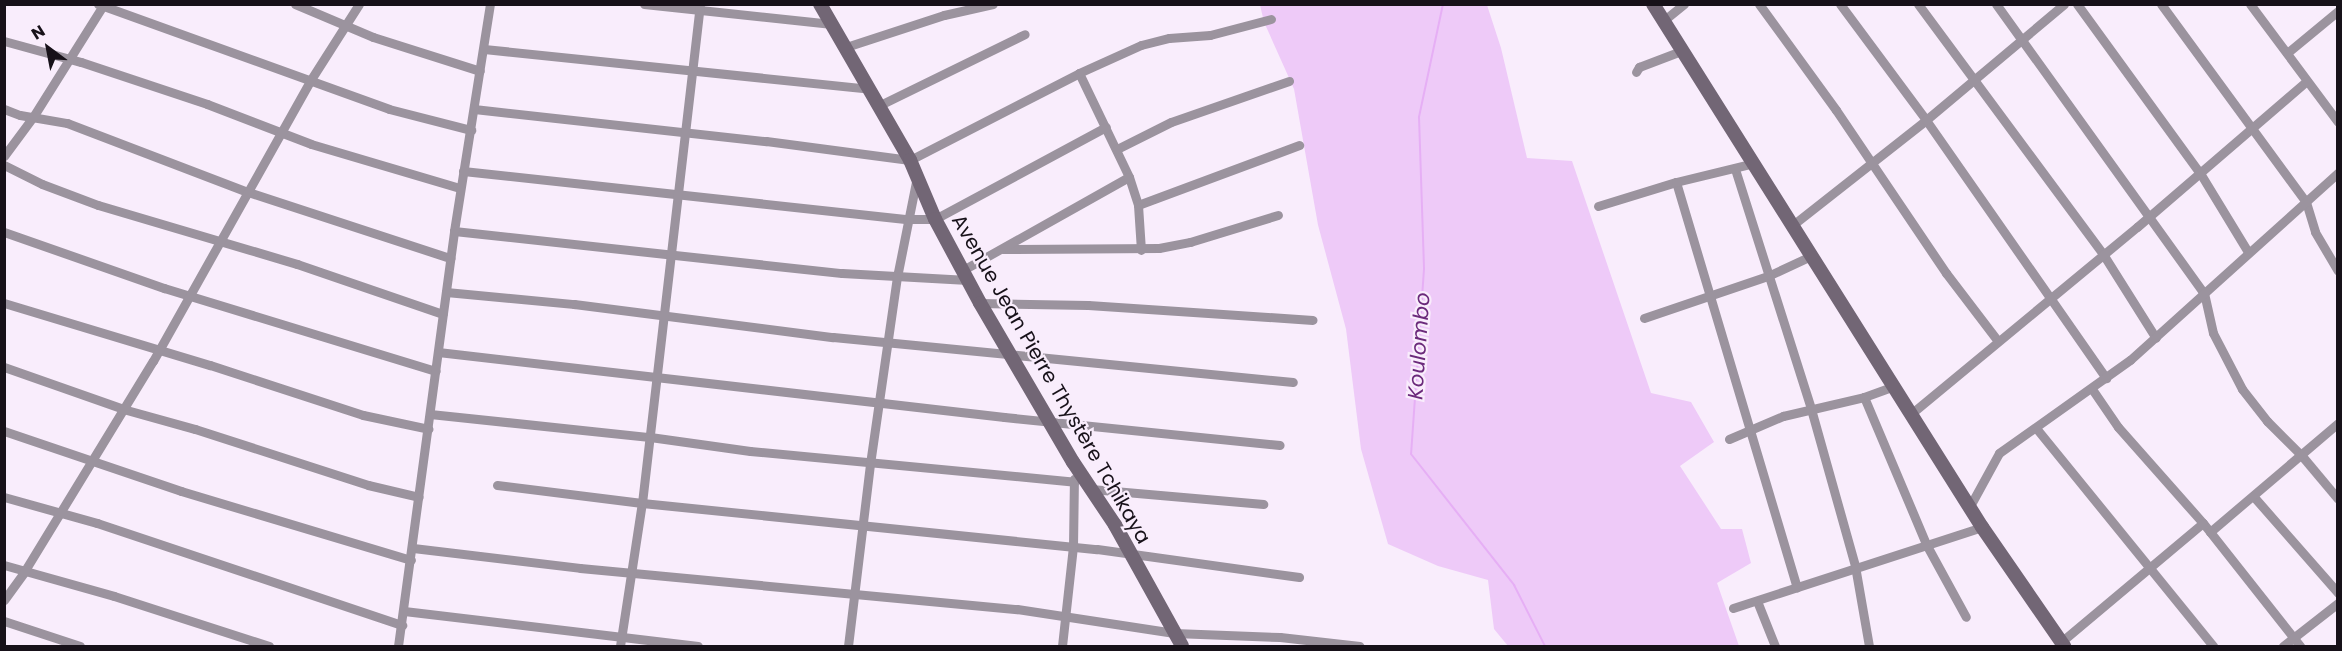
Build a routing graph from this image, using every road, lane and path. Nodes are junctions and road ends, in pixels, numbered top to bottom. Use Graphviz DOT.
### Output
graph roads {
  1 [pos="295,4"];
  2 [pos="359,4"];
  3 [pos="490,4"];
  4 [pos="644,4"];
  5 [pos="820,4"];
  6 [pos="993,4"];
  7 [pos="1653,4"];
  8 [pos="1684,4"];
  9 [pos="1759,4"];
  10 [pos="1840,4"];
  11 [pos="1918,4"];
  12 [pos="1995,4"];
  13 [pos="2064,4"];
  14 [pos="2078,4"];
  15 [pos="2161,4"];
  16 [pos="2250,4"];
  17 [pos="102,5"];
  18 [pos="700,8"];
  19 [pos="2337,11"];
  20 [pos="1271,19"];
  21 [pos="1663,21"];
  22 [pos="832,24"];
  23 [pos="345,27"];
  24 [pos="1025,34"];
  25 [pos="2022,40"];
  26 [pos="4,41"];
  27 [pos="846,47"];
  28 [pos="484,49"];
  29 [pos="1681,51"];
  30 [pos="2287,53"];
  31 [pos="70,58"];
  32 [pos="480,71"];
  33 [pos="694,71"];
  34 [pos="1636,72"];
  35 [pos="1078,73"];
  36 [pos="1975,79"];
  37 [pos="310,81"];
  38 [pos="1289,81"];
  39 [pos="2307,81"];
  40 [pos="870,88"];
  41 [pos="880,105"];
  42 [pos="4,109"];
  43 [pos="474,109"];
  44 [pos="33,117"];
  45 [pos="1926,120"];
  46 [pos="2337,122"];
  47 [pos="1106,127"];
  48 [pos="2254,128"];
  49 [pos="471,130"];
  50 [pos="281,132"];
  51 [pos="685,132"];
  52 [pos="1299,145"];
  53 [pos="1118,149"];
  54 [pos="4,156"];
  55 [pos="910,160"];
  56 [pos="1754,163"];
  57 [pos="1871,164"];
  58 [pos="4,165"];
  59 [pos="1735,169"];
  60 [pos="463,171"];
  61 [pos="2200,173"];
  62 [pos="2337,173"];
  63 [pos="917,176"];
  64 [pos="1129,177"];
  65 [pos="1676,182"];
  66 [pos="460,188"];
  67 [pos="248,192"];
  68 [pos="678,193"];
  69 [pos="2306,202"];
  70 [pos="1138,205"];
  71 [pos="1598,206"];
  72 [pos="1278,215"];
  73 [pos="2149,216"];
  74 [pos="907,219"];
  75 [pos="934,219"];
  76 [pos="1794,224"];
  77 [pos="454,231"];
  78 [pos="4,232"];
  79 [pos="220,240"];
  80 [pos="1003,249"];
  81 [pos="1141,250"];
  82 [pos="2248,252"];
  83 [pos="671,254"];
  84 [pos="2103,254"];
  85 [pos="1813,255"];
  86 [pos="450,258"];
  87 [pos="2337,271"];
  88 [pos="965,275"];
  89 [pos="1770,275"];
  90 [pos="897,277"];
  91 [pos="446,292"];
  92 [pos="2204,293"];
  93 [pos="189,296"];
  94 [pos="1712,296"];
  95 [pos="2051,296"];
  96 [pos="4,303"];
  97 [pos="980,303"];
  98 [pos="443,314"];
  99 [pos="664,316"];
  100 [pos="1644,318"];
  101 [pos="1312,320"];
  102 [pos="2156,338"];
  103 [pos="1997,340"];
  104 [pos="890,342"];
  105 [pos="158,351"];
  106 [pos="438,352"];
  107 [pos="1011,355"];
  108 [pos="4,367"];
  109 [pos="436,371"];
  110 [pos="656,376"];
  111 [pos="2106,378"];
  112 [pos="1293,382"];
  113 [pos="1895,386"];
  114 [pos="2092,389"];
  115 [pos="1864,397"];
  116 [pos="880,403"];
  117 [pos="123,409"];
  118 [pos="1811,409"];
  119 [pos="1912,413"];
  120 [pos="430,414"];
  121 [pos="1051,421"];
  122 [pos="2337,423"];
  123 [pos="2036,428"];
  124 [pos="429,429"];
  125 [pos="4,430"];
  126 [pos="1750,430"];
  127 [pos="650,437"];
  128 [pos="1729,439"];
  129 [pos="1280,445"];
  130 [pos="2302,456"];
  131 [pos="93,460"];
  132 [pos="1073,462"];
  133 [pos="870,464"];
  134 [pos="1075,482"];
  135 [pos="497,485"];
  136 [pos="1091,489"];
  137 [pos="4,497"];
  138 [pos="419,497"];
  139 [pos="2254,497"];
  140 [pos="2337,499"];
  141 [pos="642,504"];
  142 [pos="1263,504"];
  143 [pos="1970,506"];
  144 [pos="62,512"];
  145 [pos="2203,523"];
  146 [pos="862,525"];
  147 [pos="1982,527"];
  148 [pos="2210,532"];
  149 [pos="1926,544"];
  150 [pos="1073,547"];
  151 [pos="413,548"];
  152 [pos="1131,554"];
  153 [pos="411,560"];
  154 [pos="4,566"];
  155 [pos="1855,566"];
  156 [pos="631,570"];
  157 [pos="2149,570"];
  158 [pos="24,572"];
  159 [pos="1299,577"];
  160 [pos="1797,587"];
  161 [pos="2337,593"];
  162 [pos="854,594"];
  163 [pos="4,600"];
  164 [pos="1757,601"];
  165 [pos="2337,603"];
  166 [pos="1733,608"];
  167 [pos="404,611"];
  168 [pos="1065,617"];
  169 [pos="1966,617"];
  170 [pos="4,621"];
  171 [pos="402,625"];
  172 [pos="1174,633"];
  173 [pos="2293,638"];
  174 [pos="621,642"];
  175 [pos="2062,644"];
  176 [pos="80,646"];
  177 [pos="269,646"];
  178 [pos="398,646"];
  179 [pos="698,646"];
  180 [pos="848,646"];
  181 [pos="1062,646"];
  182 [pos="1182,646"];
  183 [pos="1359,646"];
  184 [pos="1775,646"];
  185 [pos="1869,646"];
  186 [pos="2213,646"];
  187 [pos="2283,646"];
  188 [pos="2300,646"];
  1 -- 23 [label="street"];
  2 -- 23 [label="street"];
  3 -- 28 [label="street"];
  4 -- 18 [label="street"];
  5 -- 22 [label="street, Avenue Jean Pierre Thystère Tchikaya"];
  6 -- 27 [label="street"];
  7 -- 21 [label="street"];
  8 -- 21 [label="street"];
  9 -- 57 [label="street"];
  10 -- 45 [label="street"];
  11 -- 36 [label="street"];
  12 -- 25 [label="street"];
  13 -- 25 [label="street"];
  14 -- 61 [label="street"];
  15 -- 48 [label="street"];
  16 -- 30 [label="street"];
  17 -- 31 [label="street"];
  17 -- 37 [label="street"];
  18 -- 22 [label="street"];
  18 -- 33 [label="street"];
  19 -- 30 [label="street"];
  20 -- 35 [label="street"];
  21 -- 29 [label="street"];
  22 -- 27 [label="street, Avenue Jean Pierre Thystère Tchikaya"];
  23 -- 32 [label="street"];
  23 -- 37 [label="street"];
  24 -- 41 [label="street"];
  25 -- 36 [label="street"];
  25 -- 73 [label="street"];
  26 -- 31 [label="street"];
  27 -- 40 [label="street, Avenue Jean Pierre Thystère Tchikaya"];
  28 -- 32 [label="street"];
  28 -- 33 [label="street"];
  29 -- 34 [label="street"];
  29 -- 56 [label="street"];
  30 -- 39 [label="street"];
  31 -- 44 [label="street"];
  31 -- 50 [label="street"];
  32 -- 43 [label="street"];
  33 -- 40 [label="street"];
  33 -- 51 [label="street"];
  35 -- 47 [label="street"];
  35 -- 55 [label="street"];
  36 -- 45 [label="street"];
  36 -- 84 [label="street"];
  37 -- 49 [label="street"];
  37 -- 50 [label="street"];
  38 -- 53 [label="street"];
  39 -- 46 [label="street"];
  39 -- 48 [label="street"];
  40 -- 41 [label="street, Avenue Jean Pierre Thystère Tchikaya"];
  41 -- 55 [label="street, Avenue Jean Pierre Thystère Tchikaya"];
  42 -- 44 [label="street"];
  43 -- 49 [label="street"];
  43 -- 51 [label="street"];
  44 -- 54 [label="street"];
  44 -- 67 [label="street"];
  45 -- 57 [label="street"];
  45 -- 95 [label="street"];
  47 -- 53 [label="street"];
  47 -- 75 [label="street"];
  48 -- 61 [label="street"];
  48 -- 69 [label="street"];
  49 -- 60 [label="street"];
  50 -- 66 [label="street"];
  50 -- 67 [label="street"];
  51 -- 55 [label="street"];
  51 -- 68 [label="street"];
  52 -- 70 [label="street"];
  53 -- 64 [label="street"];
  55 -- 63 [label="street, Avenue Jean Pierre Thystère Tchikaya"];
  56 -- 59 [label="street"];
  56 -- 76 [label="street"];
  57 -- 76 [label="street"];
  57 -- 103 [label="street"];
  58 -- 79 [label="street"];
  59 -- 65 [label="street"];
  59 -- 89 [label="street"];
  60 -- 66 [label="street"];
  60 -- 68 [label="street"];
  61 -- 73 [label="street"];
  61 -- 82 [label="street"];
  62 -- 69 [label="street"];
  63 -- 74 [label="street"];
  63 -- 75 [label="street, Avenue Jean Pierre Thystère Tchikaya"];
  64 -- 70 [label="street"];
  64 -- 80 [label="street"];
  65 -- 71 [label="street"];
  65 -- 94 [label="street"];
  66 -- 77 [label="street"];
  67 -- 79 [label="street"];
  67 -- 86 [label="street"];
  68 -- 74 [label="street"];
  68 -- 83 [label="street"];
  69 -- 82 [label="street"];
  69 -- 87 [label="street"];
  70 -- 81 [label="street"];
  72 -- 81 [label="street"];
  73 -- 84 [label="street"];
  73 -- 92 [label="street"];
  74 -- 75 [label="street"];
  74 -- 90 [label="street"];
  75 -- 88 [label="street, Avenue Jean Pierre Thystère Tchikaya"];
  76 -- 85 [label="street"];
  77 -- 83 [label="street"];
  77 -- 86 [label="street"];
  78 -- 93 [label="street"];
  79 -- 93 [label="street"];
  79 -- 98 [label="street"];
  80 -- 81 [label="street"];
  80 -- 88 [label="street"];
  82 -- 92 [label="street"];
  83 -- 90 [label="street"];
  83 -- 99 [label="street"];
  84 -- 95 [label="street"];
  84 -- 102 [label="street"];
  85 -- 89 [label="street"];
  85 -- 113 [label="street"];
  86 -- 91 [label="street"];
  88 -- 90 [label="street"];
  88 -- 97 [label="street, Avenue Jean Pierre Thystère Tchikaya"];
  89 -- 94 [label="street"];
  89 -- 118 [label="street"];
  90 -- 104 [label="street"];
  91 -- 98 [label="street"];
  91 -- 99 [label="street"];
  92 -- 102 [label="street"];
  92 -- 130 [label="street"];
  93 -- 105 [label="street"];
  93 -- 109 [label="street"];
  94 -- 100 [label="street"];
  94 -- 126 [label="street"];
  95 -- 103 [label="street"];
  95 -- 111 [label="street"];
  96 -- 105 [label="street"];
  97 -- 101 [label="street"];
  97 -- 107 [label="street, Avenue Jean Pierre Thystère Tchikaya"];
  98 -- 106 [label="street"];
  99 -- 104 [label="street"];
  99 -- 110 [label="street"];
  102 -- 111 [label="street"];
  103 -- 119 [label="street"];
  104 -- 107 [label="street"];
  104 -- 116 [label="street"];
  105 -- 117 [label="street"];
  105 -- 124 [label="street"];
  106 -- 109 [label="street"];
  106 -- 110 [label="street"];
  107 -- 112 [label="street"];
  107 -- 121 [label="street, Avenue Jean Pierre Thystère Tchikaya"];
  108 -- 117 [label="street"];
  109 -- 120 [label="street"];
  110 -- 116 [label="street"];
  110 -- 127 [label="street"];
  111 -- 114 [label="street"];
  113 -- 115 [label="street"];
  113 -- 119 [label="street"];
  114 -- 123 [label="street"];
  114 -- 145 [label="street"];
  115 -- 118 [label="street"];
  115 -- 149 [label="street"];
  116 -- 121 [label="street"];
  116 -- 133 [label="street"];
  117 -- 131 [label="street"];
  117 -- 138 [label="street"];
  118 -- 126 [label="street"];
  118 -- 155 [label="street"];
  119 -- 143 [label="street"];
  120 -- 124 [label="street"];
  120 -- 127 [label="street"];
  121 -- 129 [label="street"];
  121 -- 132 [label="street, Avenue Jean Pierre Thystère Tchikaya"];
  122 -- 130 [label="street"];
  123 -- 143 [label="street"];
  123 -- 157 [label="street"];
  124 -- 138 [label="street"];
  125 -- 131 [label="street"];
  126 -- 128 [label="street"];
  126 -- 160 [label="street"];
  127 -- 133 [label="street"];
  127 -- 141 [label="street"];
  130 -- 139 [label="street"];
  130 -- 140 [label="street"];
  131 -- 144 [label="street"];
  131 -- 153 [label="street"];
  132 -- 134 [label="street"];
  132 -- 136 [label="street, Avenue Jean Pierre Thystère Tchikaya"];
  133 -- 134 [label="street"];
  133 -- 146 [label="street"];
  134 -- 150 [label="street"];
  135 -- 141 [label="street"];
  136 -- 142 [label="street"];
  136 -- 152 [label="street, Avenue Jean Pierre Thystère Tchikaya"];
  137 -- 144 [label="street"];
  138 -- 151 [label="street"];
  139 -- 148 [label="street"];
  139 -- 161 [label="street"];
  141 -- 146 [label="street"];
  141 -- 156 [label="street"];
  143 -- 147 [label="street"];
  144 -- 158 [label="street"];
  144 -- 171 [label="street"];
  145 -- 148 [label="street"];
  145 -- 157 [label="street"];
  146 -- 150 [label="street"];
  146 -- 162 [label="street"];
  147 -- 149 [label="street"];
  147 -- 175 [label="street"];
  148 -- 173 [label="street"];
  149 -- 155 [label="street"];
  149 -- 169 [label="street"];
  150 -- 152 [label="street"];
  150 -- 168 [label="street"];
  151 -- 153 [label="street"];
  151 -- 156 [label="street"];
  152 -- 159 [label="street"];
  152 -- 172 [label="street, Avenue Jean Pierre Thystère Tchikaya"];
  153 -- 167 [label="street"];
  154 -- 158 [label="street"];
  155 -- 160 [label="street"];
  155 -- 185 [label="street"];
  156 -- 162 [label="street"];
  156 -- 174 [label="street"];
  157 -- 175 [label="street"];
  157 -- 186 [label="street"];
  158 -- 163 [label="street"];
  158 -- 177 [label="street"];
  160 -- 164 [label="street"];
  162 -- 168 [label="street"];
  162 -- 180 [label="street"];
  164 -- 166 [label="street"];
  164 -- 184 [label="street"];
  165 -- 173 [label="street"];
  167 -- 171 [label="street"];
  167 -- 174 [label="street"];
  168 -- 172 [label="street"];
  168 -- 181 [label="street"];
  170 -- 176 [label="street"];
  171 -- 178 [label="street"];
  172 -- 182 [label="street, Avenue Jean Pierre Thystère Tchikaya"];
  172 -- 183 [label="street"];
  173 -- 187 [label="street"];
  173 -- 188 [label="street"];
  174 -- 179 [label="street"];
}
